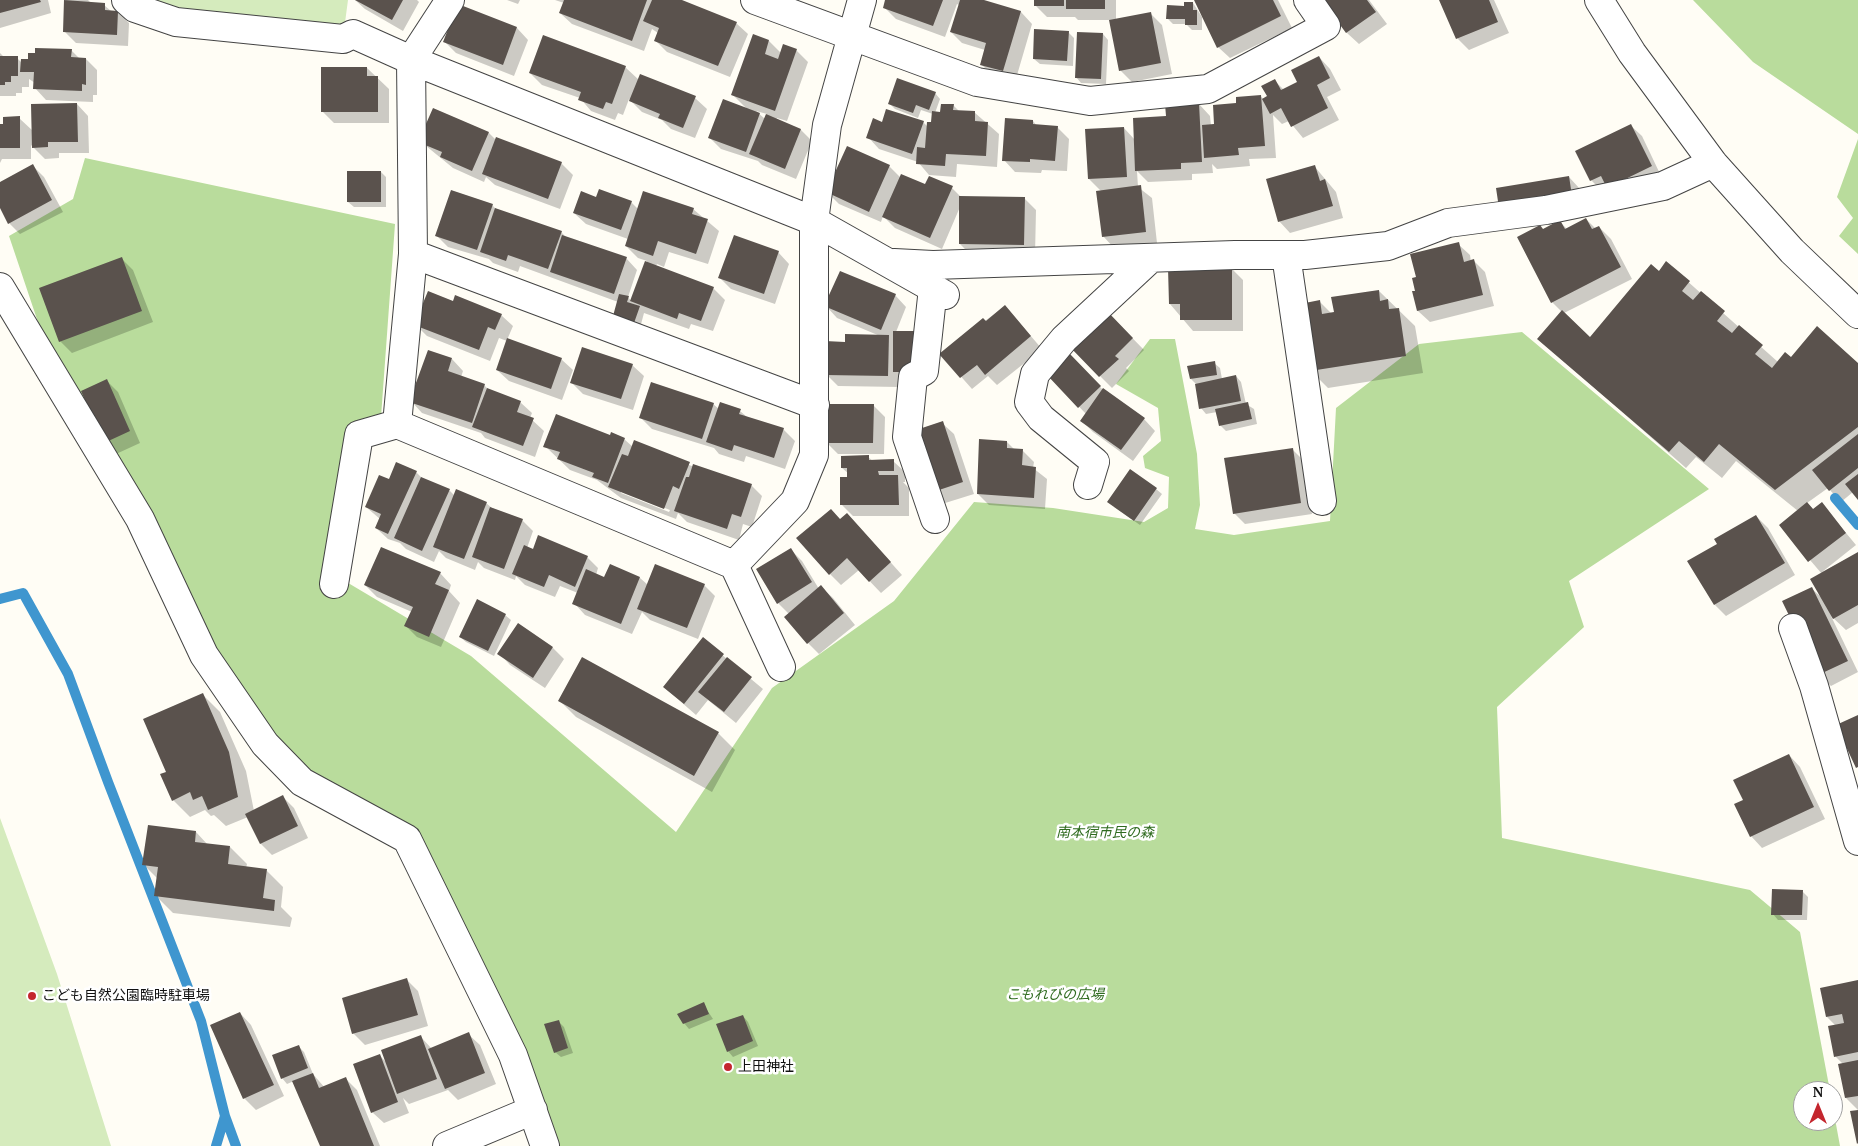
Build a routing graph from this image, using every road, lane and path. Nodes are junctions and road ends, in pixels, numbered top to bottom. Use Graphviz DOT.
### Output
graph roads {
  1 [pos="450,0"];
  2 [pos="755,0"];
  3 [pos="862,0"];
  4 [pos="1308,0"];
  5 [pos="1599,0"];
  6 [pos="133,3"];
  7 [pos="850,36"];
  8 [pos="411,60"];
  9 [pos="1713,163"];
  10 [pos="814,221"];
  11 [pos="413,254"];
  12 [pos="1286,255"];
  13 [pos="1150,259"];
  14 [pos="888,262"];
  15 [pos="0,287"];
  16 [pos="1858,314"];
  17 [pos="815,405"];
  18 [pos="397,424"];
  19 [pos="1088,485"];
  20 [pos="1322,501"];
  21 [pos="935,520"];
  22 [pos="734,565"];
  23 [pos="334,584"];
  24 [pos="1793,628"];
  25 [pos="781,666"];
  26 [pos="1857,834"];
  27 [pos="533,1110"];
  28 [pos="447,1146"];
  29 [pos="545,1146"];
  1 -- 8 [label="street"];
  2 -- 7 [label="street"];
  3 -- 7 [label="street"];
  4 -- 7 [label="street"];
  5 -- 9 [label="street"];
  6 -- 8 [label="street"];
  7 -- 10 [label="street"];
  8 -- 10 [label="street"];
  8 -- 11 [label="street"];
  9 -- 12 [label="street"];
  9 -- 16 [label="street"];
  10 -- 14 [label="street"];
  10 -- 17 [label="street"];
  11 -- 17 [label="street"];
  11 -- 18 [label="street"];
  12 -- 13 [label="street"];
  12 -- 20 [label="street"];
  13 -- 14 [label="street"];
  13 -- 19 [label="street"];
  14 -- 21 [label="street"];
  15 -- 27 [label="street"];
  17 -- 22 [label="street"];
  18 -- 22 [label="street"];
  18 -- 23 [label="street"];
  22 -- 25 [label="street"];
  24 -- 26 [label="street"];
  27 -- 28 [label="street"];
  27 -- 29 [label="street"];
}
